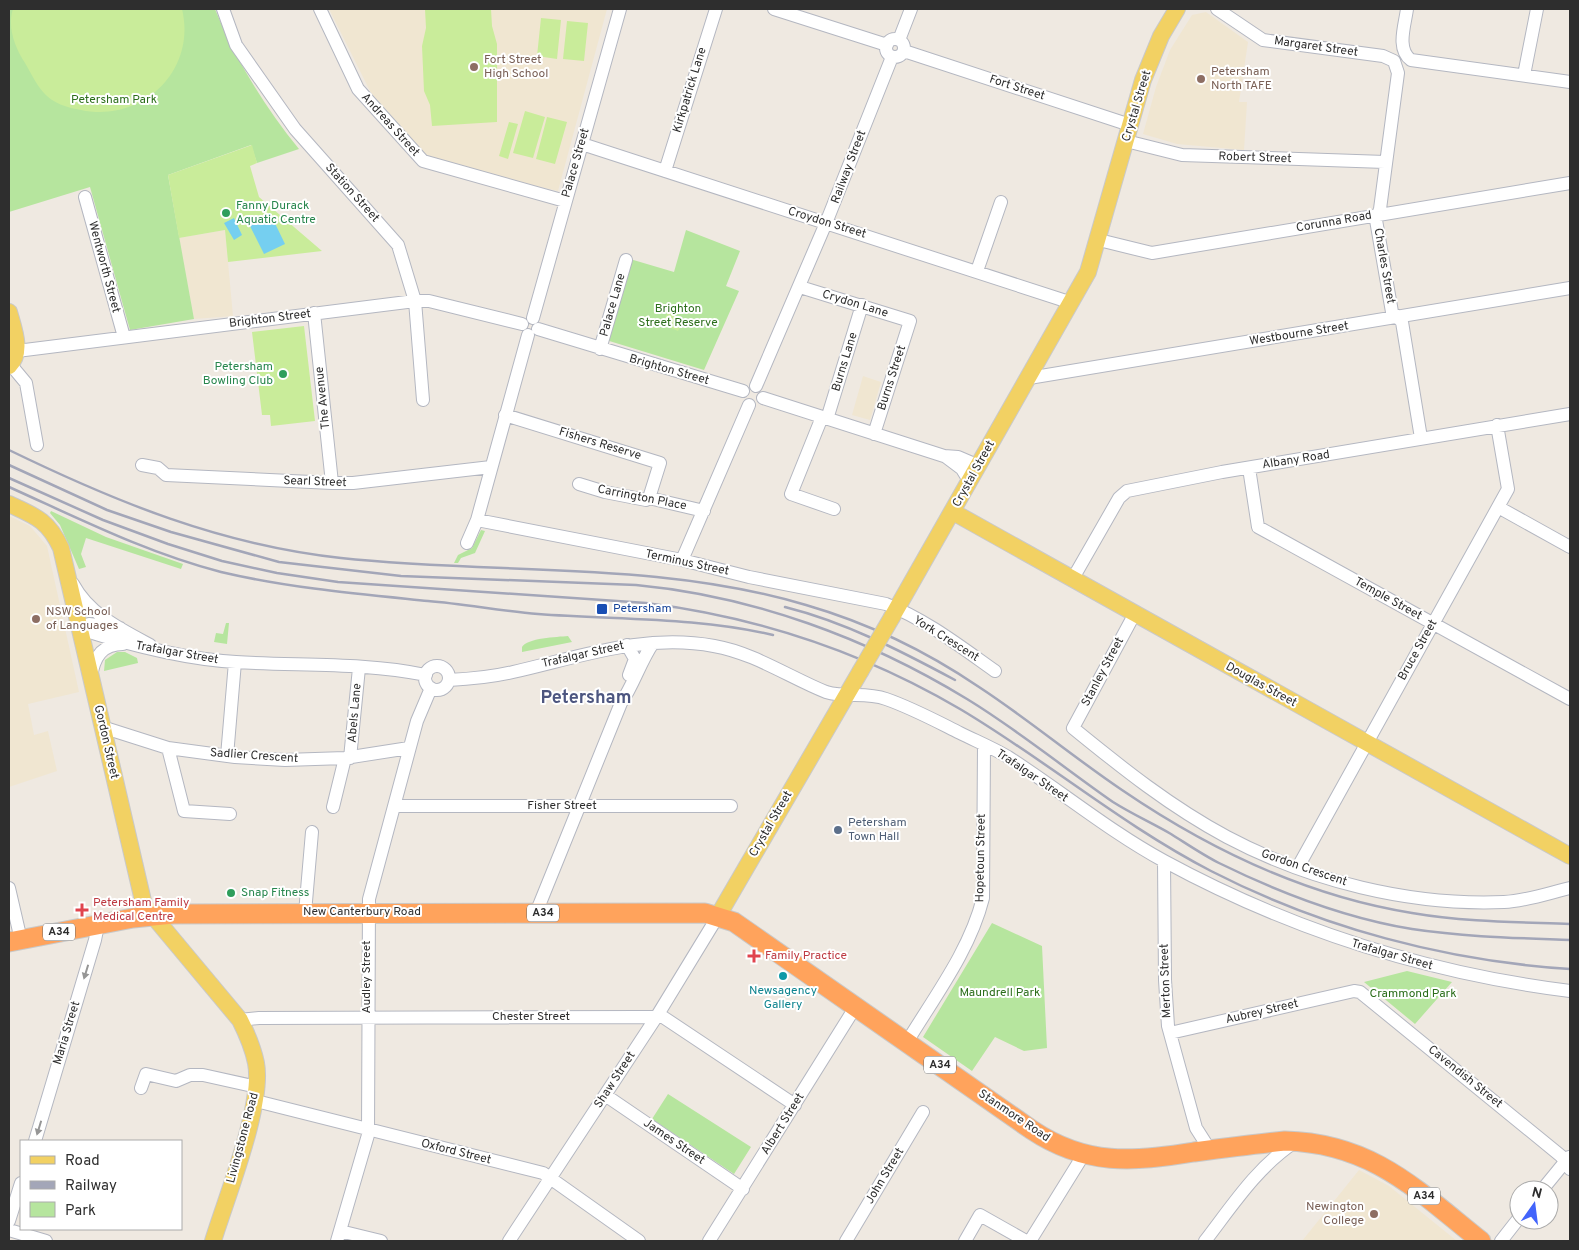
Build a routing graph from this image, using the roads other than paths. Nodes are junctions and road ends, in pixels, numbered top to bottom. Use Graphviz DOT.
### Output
graph roads {
  1 [pos="223,9"];
  2 [pos="320,9"];
  3 [pos="620,9"];
  4 [pos="716,9"];
  5 [pos="774,9"];
  6 [pos="911,9"];
  7 [pos="1217,9"];
  8 [pos="1407,9"];
  9 [pos="1537,9"];
  10 [pos="1172,16"];
  11 [pos="902,45"];
  12 [pos="889,51"];
  13 [pos="1394,61"];
  14 [pos="1524,75"];
  15 [pos="1570,82"];
  16 [pos="1130,125"];
  17 [pos="1126,141"];
  18 [pos="582,144"];
  19 [pos="1385,162"];
  20 [pos="665,172"];
  21 [pos="1570,183"];
  22 [pos="85,197"];
  23 [pos="566,202"];
  24 [pos="1001,202"];
  25 [pos="1378,215"];
  26 [pos="826,223"];
  27 [pos="1099,240"];
  28 [pos="626,260"];
  29 [pos="977,271"];
  30 [pos="800,287"];
  31 [pos="1570,288"];
  32 [pos="415,301"];
  33 [pos="1072,303"];
  34 [pos="862,306"];
  35 [pos="9,312"];
  36 [pos="314,314"];
  37 [pos="1396,317"];
  38 [pos="910,321"];
  39 [pos="530,326"];
  40 [pos="124,337"];
  41 [pos="600,349"];
  42 [pos="12,361"];
  43 [pos="1029,378"];
  44 [pos="756,386"];
  45 [pos="743,391"];
  46 [pos="763,398"];
  47 [pos="423,400"];
  48 [pos="749,405"];
  49 [pos="1570,414"];
  50 [pos="505,415"];
  51 [pos="825,418"];
  52 [pos="1497,425"];
  53 [pos="874,434"];
  54 [pos="1421,438"];
  55 [pos="37,446"];
  56 [pos="944,456"];
  57 [pos="142,465"];
  58 [pos="979,466"];
  59 [pos="491,467"];
  60 [pos="1249,468"];
  61 [pos="970,482"];
  62 [pos="332,483"];
  63 [pos="579,484"];
  64 [pos="649,498"];
  65 [pos="9,504"];
  66 [pos="1498,507"];
  67 [pos="834,509"];
  68 [pos="704,511"];
  69 [pos="952,512"];
  70 [pos="477,520"];
  71 [pos="467,543"];
  72 [pos="1570,547"];
  73 [pos="682,560"];
  74 [pos="65,565"];
  75 [pos="1072,580"];
  76 [pos="895,613"];
  77 [pos="1134,615"];
  78 [pos="1432,624"];
  79 [pos="120,628"];
  80 [pos="80,629"];
  81 [pos="654,643"];
  82 [pos="627,644"];
  83 [pos="128,645"];
  84 [pos="161,650"];
  85 [pos="235,662"];
  86 [pos="359,668"];
  87 [pos="995,671"];
  88 [pos="426,675"];
  89 [pos="91,679"];
  90 [pos="449,680"];
  91 [pos="431,688"];
  92 [pos="848,694"];
  93 [pos="1570,699"];
  94 [pos="621,704"];
  95 [pos="102,727"];
  96 [pos="1073,728"];
  97 [pos="1366,744"];
  98 [pos="984,745"];
  99 [pos="168,748"];
  100 [pos="409,748"];
  101 [pos="227,756"];
  102 [pos="348,758"];
  103 [pos="394,806"];
  104 [pos="579,806"];
  105 [pos="731,806"];
  106 [pos="333,807"];
  107 [pos="230,814"];
  108 [pos="312,832"];
  109 [pos="1570,856"];
  110 [pos="1164,861"];
  111 [pos="1298,867"];
  112 [pos="9,888"];
  113 [pos="1570,888"];
  114 [pos="368,912"];
  115 [pos="305,913"];
  116 [pos="536,913"];
  117 [pos="154,916"];
  118 [pos="718,916"];
  119 [pos="98,925"];
  120 [pos="15,941"];
  121 [pos="1354,991"];
  122 [pos="1570,991"];
  123 [pos="856,1006"];
  124 [pos="657,1016"];
  125 [pos="367,1017"];
  126 [pos="240,1020"];
  127 [pos="1170,1033"];
  128 [pos="907,1042"];
  129 [pos="141,1088"];
  130 [pos="256,1094"];
  131 [pos="605,1095"];
  132 [pos="794,1105"];
  133 [pos="923,1112"];
  134 [pos="368,1130"];
  135 [pos="35,1140"];
  136 [pos="1296,1142"];
  137 [pos="1255,1145"];
  138 [pos="1202,1151"];
  139 [pos="1084,1154"];
  140 [pos="1568,1162"];
  141 [pos="1260,1172"];
  142 [pos="550,1178"];
  143 [pos="1551,1180"];
  144 [pos="20,1186"];
  145 [pos="743,1189"];
  146 [pos="9,1221"];
  147 [pos="9,1230"];
  148 [pos="1510,1230"];
  149 [pos="338,1236"];
  150 [pos="46,1241"];
  151 [pos="213,1241"];
  152 [pos="381,1241"];
  153 [pos="509,1241"];
  154 [pos="639,1241"];
  155 [pos="709,1241"];
  156 [pos="846,1241"];
  157 [pos="965,1241"];
  158 [pos="1028,1241"];
  159 [pos="1205,1241"];
  160 [pos="1481,1241"];
  161 [pos="1501,1241"];
  1 -- 32 [label="street, Station Street"];
  2 -- 23 [label="street, Andreas Street"];
  3 -- 18 [label="street, Palace Street"];
  4 -- 20 [label="street, Kirkpatrick Lane"];
  5 -- 12 [label="street"];
  6 -- 11 [label="street"];
  7 -- 13 [label="street, Margaret Street"];
  8 -- 14 [label="street"];
  9 -- 14 [label="street"];
  10 -- 16 [label="main road, Crystal Street"];
  11 -- 12 [label="street"];
  11 -- 16 [label="street, Fort Street"];
  12 -- 26 [label="street, Railway Street"];
  13 -- 19 [label="street, Charles Street"];
  14 -- 15 [label="street"];
  16 -- 17 [label="main road, Crystal Street"];
  17 -- 19 [label="street, Robert Street"];
  17 -- 27 [label="main road, Crystal Street"];
  18 -- 20 [label="street, Croydon Street"];
  18 -- 23 [label="street, Palace Street"];
  19 -- 25 [label="street, Charles Street"];
  20 -- 26 [label="street, Croydon Street"];
  21 -- 25 [label="street, Corunna Road"];
  22 -- 40 [label="street, Wentworth Street"];
  23 -- 39 [label="street, Palace Street"];
  24 -- 29 [label="street"];
  25 -- 27 [label="street, Corunna Road"];
  25 -- 37 [label="street, Charles Street"];
  26 -- 29 [label="street, Croydon Street"];
  26 -- 30 [label="street, Railway Street"];
  27 -- 33 [label="main road, Crystal Street"];
  28 -- 41 [label="street, Palace Lane"];
  29 -- 33 [label="street, Croydon Street"];
  30 -- 34 [label="street, Crydon Lane"];
  30 -- 44 [label="street, Railway Street"];
  31 -- 37 [label="street, Westbourne Street"];
  32 -- 36 [label="street, Brighton Street"];
  32 -- 39 [label="street, Brighton Street"];
  32 -- 47 [label="street, Station Street"];
  33 -- 43 [label="main road, Crystal Street"];
  34 -- 38 [label="street, Crydon Lane"];
  34 -- 51 [label="street, Burns Lane"];
  35 -- 42 [label="main road"];
  36 -- 40 [label="street, Brighton Street"];
  36 -- 62 [label="street, The Avenue"];
  37 -- 43 [label="street, Westbourne Street"];
  37 -- 54 [label="street, Charles Street"];
  38 -- 53 [label="street, Burns Street"];
  39 -- 41 [label="street, Brighton Street"];
  39 -- 50 [label="street, Palace Street"];
  40 -- 42 [label="street, Brighton Street"];
  41 -- 45 [label="street, Brighton Street"];
  42 -- 55 [label="street"];
  43 -- 58 [label="main road, Crystal Street"];
  44 -- 45 [label="street"];
  44 -- 46 [label="street"];
  45 -- 48 [label="street"];
  46 -- 48 [label="street"];
  46 -- 51 [label="street"];
  48 -- 68 [label="street"];
  49 -- 52 [label="street, Albany Road"];
  50 -- 59 [label="street, Palace Street"];
  50 -- 64 [label="street, Fishers Reserve"];
  51 -- 53 [label="street"];
  51 -- 67 [label="street, Burns Lane"];
  52 -- 54 [label="street, Albany Road"];
  52 -- 66 [label="street, Bruce Street"];
  53 -- 56 [label="street"];
  54 -- 60 [label="street, Albany Road"];
  56 -- 58 [label="street"];
  56 -- 61 [label="street"];
  57 -- 62 [label="street, Searl Street"];
  58 -- 61 [label="main road, Crystal Street"];
  59 -- 62 [label="street, Searl Street"];
  59 -- 70 [label="street, Palace Street"];
  60 -- 75 [label="street, Albany Road"];
  60 -- 78 [label="street, Temple Street"];
  61 -- 69 [label="main road, Crystal Street"];
  63 -- 64 [label="street, Carrington Place"];
  64 -- 68 [label="street, Carrington Place"];
  65 -- 74 [label="main road, Gordon Street"];
  66 -- 72 [label="street"];
  66 -- 78 [label="street, Bruce Street"];
  68 -- 73 [label="street"];
  69 -- 75 [label="main road, Douglas Street"];
  69 -- 76 [label="main road, Crystal Street"];
  70 -- 71 [label="street, Palace Street"];
  70 -- 73 [label="street, Terminus Street"];
  73 -- 76 [label="street, Terminus Street"];
  74 -- 79 [label="street"];
  74 -- 80 [label="main road, Gordon Street"];
  75 -- 77 [label="main road, Douglas Street"];
  76 -- 87 [label="street, York Crescent"];
  76 -- 92 [label="main road, Crystal Street, bridge"];
  77 -- 96 [label="street, Stanley Street"];
  77 -- 97 [label="main road, Douglas Street"];
  78 -- 93 [label="street, Temple Street"];
  78 -- 97 [label="street, Bruce Street"];
  79 -- 80 [label="street"];
  79 -- 84 [label="street"];
  80 -- 83 [label="street, Trafalgar Street"];
  80 -- 89 [label="main road, Gordon Street"];
  81 -- 82 [label="street, Trafalgar Street"];
  81 -- 92 [label="street, Trafalgar Street"];
  81 -- 94 [label="street"];
  82 -- 90 [label="street, Trafalgar Street"];
  82 -- 94 [label="street"];
  83 -- 84 [label="street, Trafalgar Street"];
  83 -- 89 [label="street"];
  84 -- 85 [label="street, Trafalgar Street"];
  85 -- 86 [label="street, Trafalgar Street"];
  85 -- 101 [label="street"];
  86 -- 88 [label="street, Trafalgar Street"];
  86 -- 102 [label="street, Abels Lane"];
  88 -- 90 [label="street"];
  88 -- 91 [label="street"];
  89 -- 95 [label="main road, Gordon Street"];
  90 -- 91 [label="street"];
  91 -- 100 [label="street, Audley Street"];
  92 -- 98 [label="street, Trafalgar Street"];
  92 -- 118 [label="main road, Crystal Street"];
  94 -- 104 [label="street"];
  95 -- 99 [label="street, Sadlier Crescent"];
  95 -- 117 [label="main road, Gordon Street"];
  96 -- 111 [label="street, Gordon Crescent"];
  97 -- 109 [label="main road, Douglas Street"];
  97 -- 111 [label="street, Bruce Street"];
  98 -- 110 [label="street, Trafalgar Street"];
  98 -- 128 [label="street, Hopetoun Street"];
  99 -- 101 [label="street, Sadlier Crescent"];
  99 -- 107 [label="street"];
  100 -- 102 [label="street, Sadlier Crescent"];
  100 -- 103 [label="street, Audley Street"];
  101 -- 102 [label="street, Sadlier Crescent"];
  102 -- 106 [label="street, Abels Lane"];
  103 -- 104 [label="street, Fisher Street"];
  103 -- 114 [label="street, Audley Street"];
  104 -- 105 [label="street, Fisher Street"];
  104 -- 116 [label="street"];
  108 -- 115 [label="street"];
  110 -- 122 [label="street, Trafalgar Street"];
  110 -- 127 [label="street, Merton Street"];
  111 -- 113 [label="street, Gordon Crescent"];
  112 -- 120 [label="street"];
  114 -- 115 [label="highway, New Canterbury Road / A34"];
  114 -- 116 [label="highway, New Canterbury Road / A34"];
  114 -- 125 [label="street, Audley Street"];
  115 -- 117 [label="highway, New Canterbury Road / A34"];
  116 -- 118 [label="highway, New Canterbury Road / A34"];
  117 -- 119 [label="highway, New Canterbury Road / A34"];
  117 -- 126 [label="main road, Livingstone Road"];
  118 -- 123 [label="highway, Stanmore Road / A34"];
  118 -- 124 [label="street, Shaw Street"];
  119 -- 120 [label="highway, New Canterbury Road / A34"];
  119 -- 135 [label="street, Maria Street, one-way"];
  121 -- 127 [label="street, Aubrey Street"];
  121 -- 140 [label="street, Cavendish Street"];
  123 -- 128 [label="highway, Stanmore Road / A34"];
  123 -- 132 [label="street, Albert Street"];
  124 -- 125 [label="street, Chester Street"];
  124 -- 131 [label="street, Shaw Street"];
  124 -- 132 [label="street, Chester Street"];
  125 -- 126 [label="street, Chester Street"];
  125 -- 134 [label="street, Audley Street"];
  126 -- 130 [label="main road, Livingstone Road"];
  127 -- 138 [label="street, Merton Street"];
  128 -- 139 [label="highway, Stanmore Road / A34"];
  129 -- 130 [label="street, Oxford Street"];
  130 -- 134 [label="street, Oxford Street"];
  130 -- 151 [label="main road, Livingstone Road"];
  131 -- 142 [label="street, Shaw Street"];
  131 -- 145 [label="street, James Street"];
  132 -- 145 [label="street, Albert Street"];
  133 -- 156 [label="street, John Street"];
  134 -- 142 [label="street, Oxford Street"];
  134 -- 149 [label="street, Audley Street"];
  136 -- 137 [label="highway, Stanmore Road / A34"];
  136 -- 141 [label="street"];
  136 -- 160 [label="highway, Stanmore Road / A34"];
  137 -- 138 [label="highway, Stanmore Road / A34"];
  137 -- 141 [label="street"];
  138 -- 139 [label="highway, Stanmore Road / A34"];
  139 -- 158 [label="street"];
  140 -- 143 [label="street"];
  141 -- 159 [label="street"];
  142 -- 153 [label="street, Shaw Street"];
  142 -- 154 [label="street, Oxford Street"];
  144 -- 146 [label="street"];
  145 -- 155 [label="street, Albert Street"];
  147 -- 150 [label="street"];
  148 -- 161 [label="street"];
  149 -- 152 [label="street"];
  157 -- 158 [label="street"];
}
